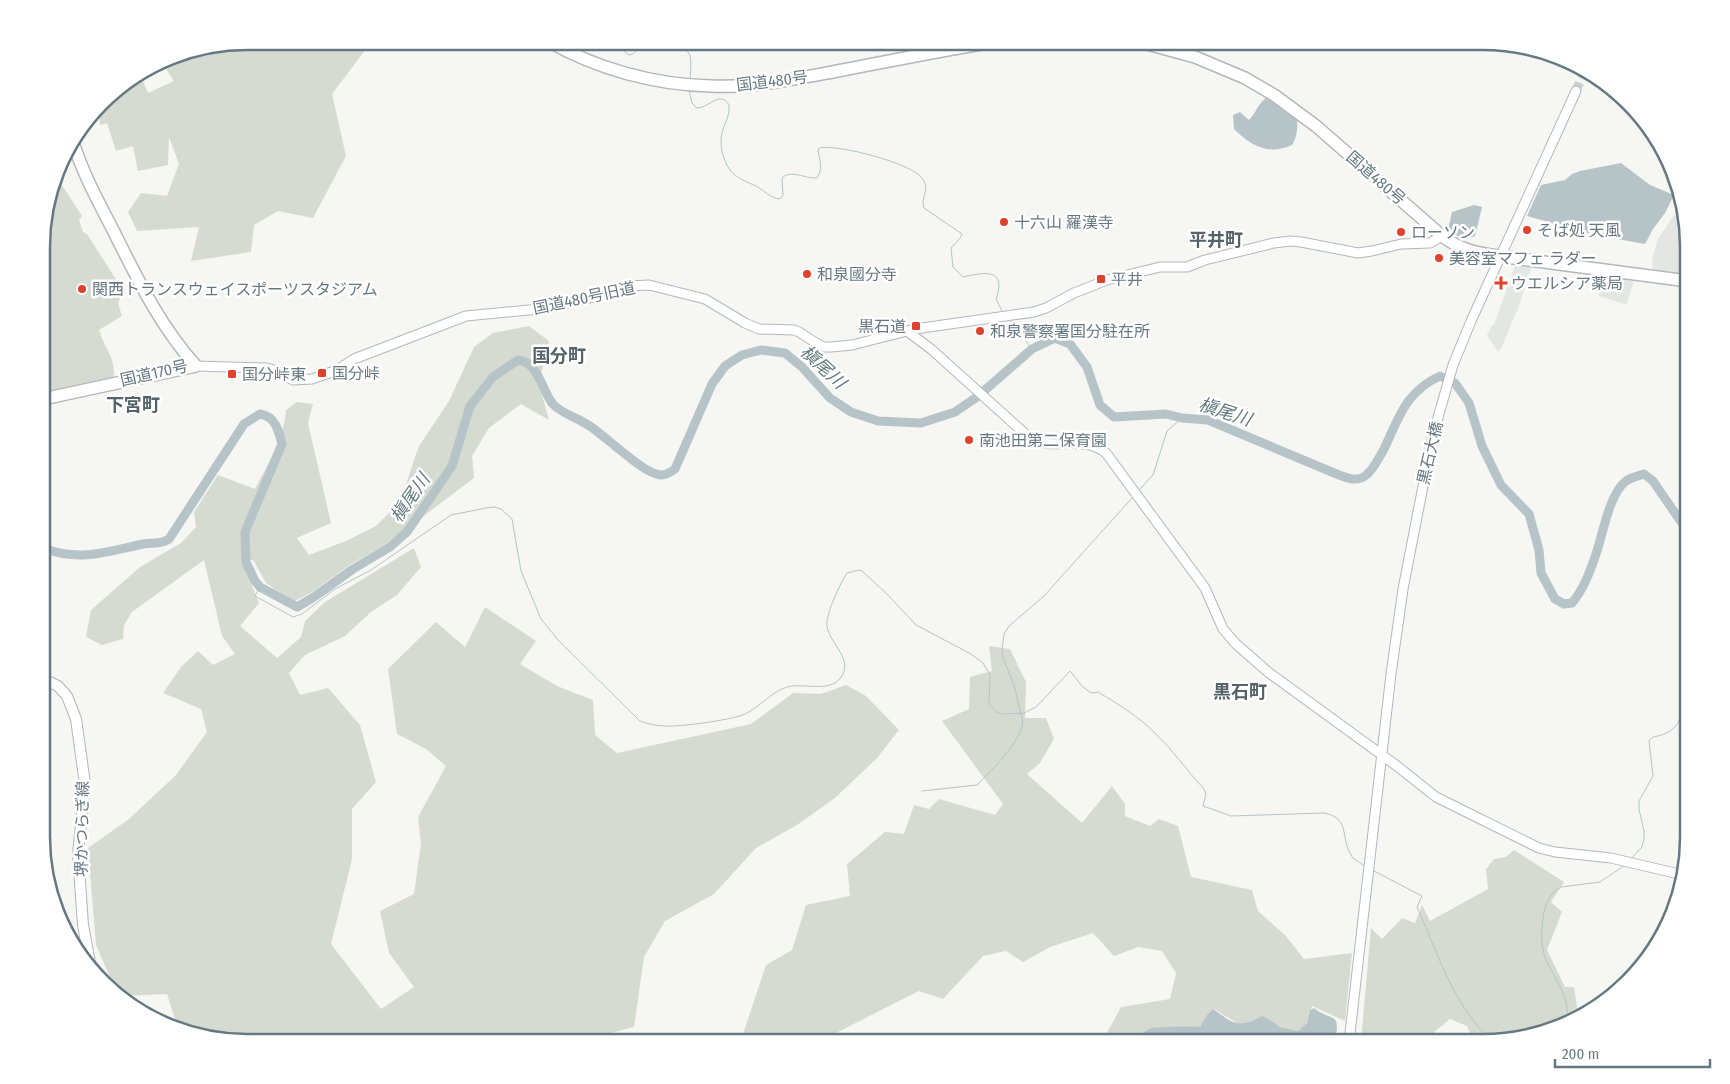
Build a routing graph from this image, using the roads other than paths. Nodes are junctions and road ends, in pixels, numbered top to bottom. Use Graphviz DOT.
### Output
graph roads {
  1 [pos="566,50"];
  2 [pos="952,50"];
  3 [pos="1170,50"];
  4 [pos="1576,91"];
  5 [pos="76,149"];
  6 [pos="1442,236"];
  7 [pos="1500,256"];
  8 [pos="1680,280"];
  9 [pos="907,330"];
  10 [pos="196,366"];
  11 [pos="50,397"];
  12 [pos="50,682"];
  13 [pos="1383,755"];
  14 [pos="1676,873"];
  15 [pos="88,954"];
  16 [pos="1351,1034"];
  1 -- 2 [label="highway, 国道480号"];
  3 -- 6 [label="highway, 国道480号"];
  4 -- 7 [label="street, 黒石大橋"];
  5 -- 10 [label="highway, 国道170号"];
  6 -- 7 [label="highway, 国道480号"];
  6 -- 9 [label="street, 国道480号旧道"];
  7 -- 8 [label="highway, 国道480号"];
  7 -- 13 [label="street, 黒石大橋"];
  9 -- 10 [label="street, 国道480号旧道"];
  9 -- 13 [label="street"];
  10 -- 11 [label="highway, 国道170号"];
  12 -- 15 [label="main road, 堺かつらぎ線"];
  13 -- 14 [label="street"];
  13 -- 16 [label="street, 黒石大橋"];
}
